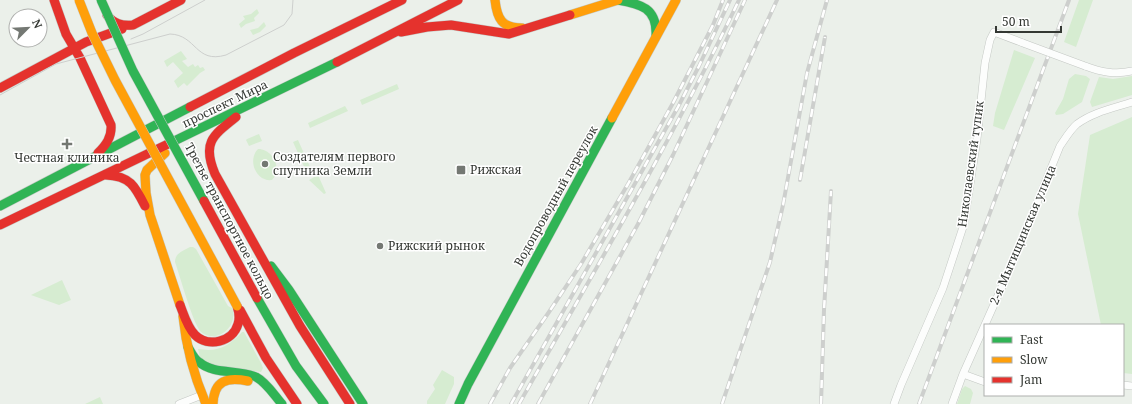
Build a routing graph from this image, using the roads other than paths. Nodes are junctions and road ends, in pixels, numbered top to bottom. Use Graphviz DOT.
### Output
graph roads {
  1 [pos="54,0"];
  2 [pos="79,0"];
  3 [pos="101,0"];
  4 [pos="181,0"];
  5 [pos="402,0"];
  6 [pos="458,0"];
  7 [pos="495,0"];
  8 [pos="618,0"];
  9 [pos="676,0"];
  10 [pos="133,25"];
  11 [pos="538,26"];
  12 [pos="385,38"];
  13 [pos="656,39"];
  14 [pos="74,48"];
  15 [pos="1132,71"];
  16 [pos="0,88"];
  17 [pos="1132,102"];
  18 [pos="248,107"];
  19 [pos="180,139"];
  20 [pos="92,159"];
  21 [pos="106,175"];
  22 [pos="0,206"];
  23 [pos="150,215"];
  24 [pos="0,225"];
  25 [pos="258,252"];
  26 [pos="180,306"];
  27 [pos="238,306"];
  28 [pos="985,324"];
  29 [pos="984,327"];
  30 [pos="188,347"];
  31 [pos="963,374"];
  32 [pos="984,382"];
  33 [pos="202,395"];
  34 [pos="179,404"];
  35 [pos="206,404"];
  36 [pos="212,404"];
  37 [pos="281,404"];
  38 [pos="297,404"];
  39 [pos="324,404"];
  40 [pos="350,404"];
  41 [pos="363,404"];
  42 [pos="459,404"];
  43 [pos="894,404"];
  44 [pos="952,404"];
  1 -- 14 [label="main road"];
  2 -- 27 [label="main road, bridge"];
  3 -- 10 [label="main road"];
  3 -- 39 [label="main road, Третье транспортное кольцо, bridge"];
  4 -- 10 [label="main road"];
  5 -- 20 [label="main road, проспект Мира"];
  6 -- 12 [label="main road, проспект Мира"];
  7 -- 11 [label="main road"];
  8 -- 11 [label="main road"];
  8 -- 13 [label="main road"];
  9 -- 13 [label="main road, Водопроводный переулок"];
  10 -- 14 [label="main road"];
  11 -- 12 [label="main road"];
  12 -- 18 [label="main road, проспект Мира"];
  13 -- 42 [label="main road, Водопроводный переулок"];
  14 -- 16 [label="main road"];
  14 -- 20 [label="main road"];
  15 -- 43 [label="street, Николаевский тупик, bridge"];
  17 -- 28 [label="street, 2-я Мытищинская улица"];
  18 -- 19 [label="main road, проспект Мира"];
  18 -- 25 [label="main road"];
  19 -- 21 [label="main road, проспект Мира"];
  19 -- 23 [label="main road"];
  20 -- 22 [label="main road, проспект Мира"];
  21 -- 23 [label="main road"];
  21 -- 24 [label="main road, проспект Мира"];
  23 -- 26 [label="main road"];
  25 -- 40 [label="main road"];
  25 -- 41 [label="main road"];
  26 -- 27 [label="main road"];
  26 -- 30 [label="main road"];
  27 -- 38 [label="main road"];
  29 -- 31 [label="street, 2-я Мытищинская улица"];
  30 -- 33 [label="main road"];
  30 -- 37 [label="main road"];
  31 -- 32 [label="street"];
  31 -- 44 [label="street, 2-я Мытищинская улица"];
  33 -- 34 [label="street"];
  33 -- 35 [label="main road"];
  36 -- 37 [label="main road"];
}
